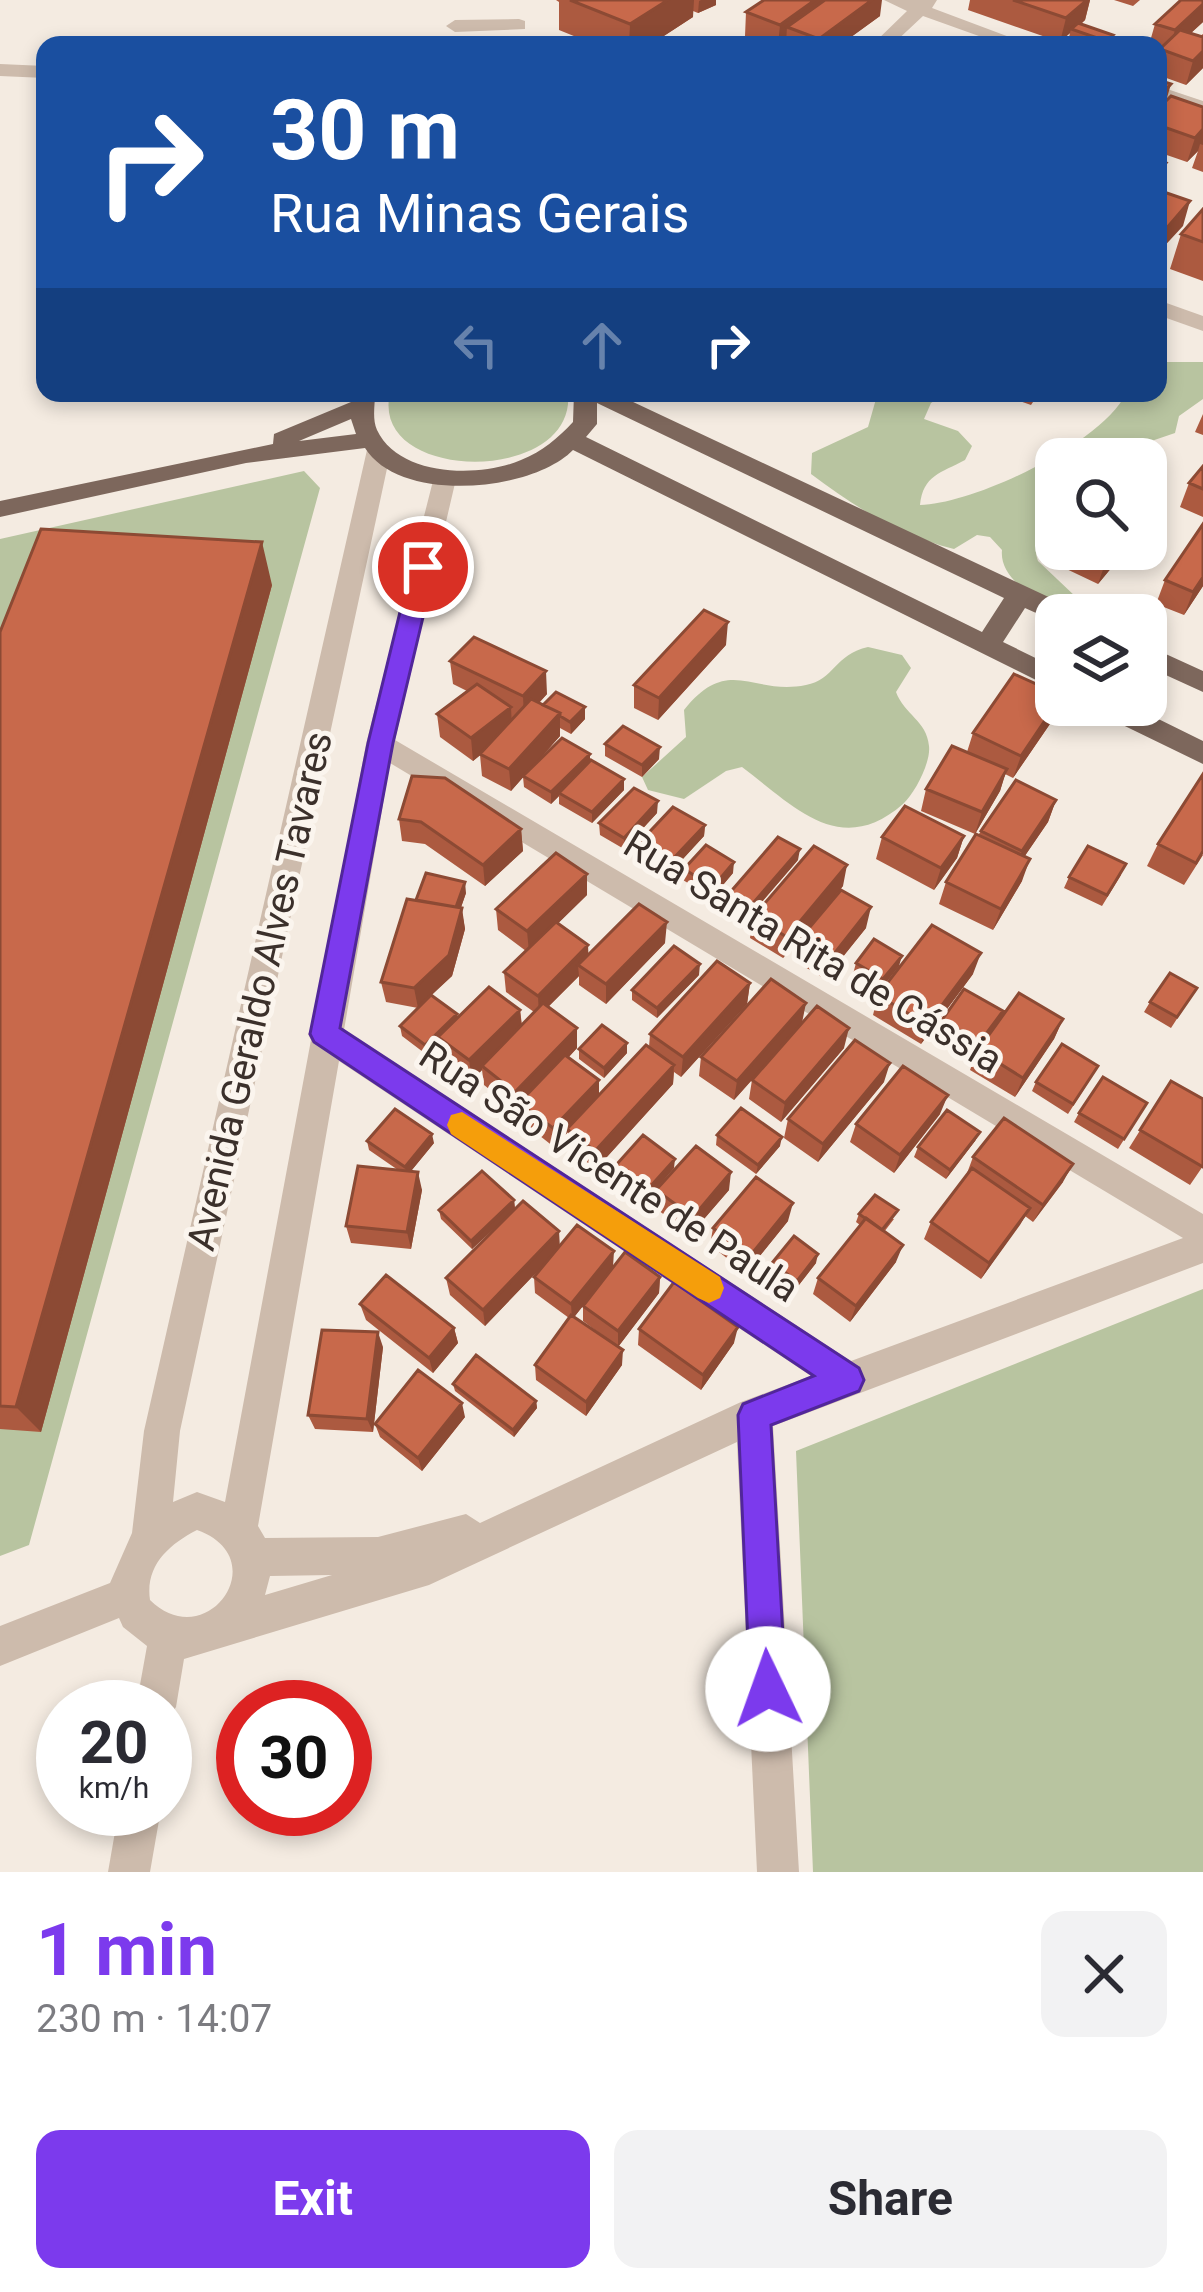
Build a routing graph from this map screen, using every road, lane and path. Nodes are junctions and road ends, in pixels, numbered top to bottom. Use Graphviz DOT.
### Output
graph roads {
  1 [pos="461,0"];
  2 [pos="523,0"];
  3 [pos="892,0"];
  4 [pos="925,5"];
  5 [pos="453,35"];
  6 [pos="517,35"];
  7 [pos="891,36"];
  8 [pos="1000,36"];
  9 [pos="0,70"];
  10 [pos="36,72"];
  11 [pos="1167,95"];
  12 [pos="1203,108"];
  13 [pos="1167,311"];
  14 [pos="1203,325"];
  15 [pos="358,402"];
  16 [pos="363,402"];
  17 [pos="589,402"];
  18 [pos="610,402"];
  19 [pos="574,441"];
  20 [pos="374,445"];
  21 [pos="246,454"];
  22 [pos="444,479"];
  23 [pos="0,509"];
  24 [pos="1020,594"];
  25 [pos="1035,601"];
  26 [pos="987,646"];
  27 [pos="1167,665"];
  28 [pos="1035,670"];
  29 [pos="1203,682"];
  30 [pos="1148,726"];
  31 [pos="380,743"];
  32 [pos="1203,753"];
  33 [pos="324,1034"];
  34 [pos="1203,1232"];
  35 [pos="1203,1247"];
  36 [pos="848,1380"];
  37 [pos="754,1415"];
  38 [pos="570,1503"];
  39 [pos="151,1534"];
  40 [pos="246,1542"];
  41 [pos="131,1594"];
  42 [pos="219,1628"];
  43 [pos="168,1637"];
  44 [pos="0,1646"];
  45 [pos="161,1680"];
  46 [pos="135,1836"];
  47 [pos="129,1872"];
  48 [pos="778,1872"];
  1 -- 5 [label="street"];
  2 -- 6 [label="street"];
  3 -- 4 [label="street"];
  4 -- 7 [label="street"];
  4 -- 8 [label="street"];
  5 -- 6 [label="street"];
  9 -- 10 [label="street"];
  11 -- 12 [label="street"];
  13 -- 14 [label="street"];
  15 -- 21 [label="main road"];
  16 -- 20 [label="main road"];
  17 -- 19 [label="main road"];
  18 -- 24 [label="main road"];
  19 -- 22 [label="main road"];
  19 -- 26 [label="main road"];
  20 -- 21 [label="main road"];
  20 -- 22 [label="main road"];
  20 -- 39 [label="street, Avenida Geraldo Alves Tavares"];
  21 -- 23 [label="main road"];
  22 -- 31 [label="street, Avenida Geraldo Alves Tavares"];
  24 -- 25 [label="main road"];
  24 -- 26 [label="main road"];
  26 -- 28 [label="main road"];
  27 -- 29 [label="main road"];
  30 -- 32 [label="main road"];
  31 -- 33 [label="street, Avenida Geraldo Alves Tavares"];
  31 -- 34 [label="street, Rua Santa Rita de Cássia"];
  33 -- 36 [label="street, Rua São Vicente de Paula"];
  33 -- 40 [label="street, Avenida Geraldo Alves Tavares"];
  35 -- 36 [label="street"];
  36 -- 37 [label="street"];
  37 -- 38 [label="street"];
  37 -- 48 [label="street"];
  38 -- 40 [label="street"];
  38 -- 42 [label="street"];
  39 -- 40 [label="street"];
  39 -- 41 [label="street, Avenida Geraldo Alves Tavares"];
  40 -- 42 [label="street, Avenida Geraldo Alves Tavares"];
  41 -- 43 [label="street"];
  41 -- 44 [label="street"];
  42 -- 43 [label="street"];
  43 -- 45 [label="street"];
  46 -- 47 [label="street"];
}
